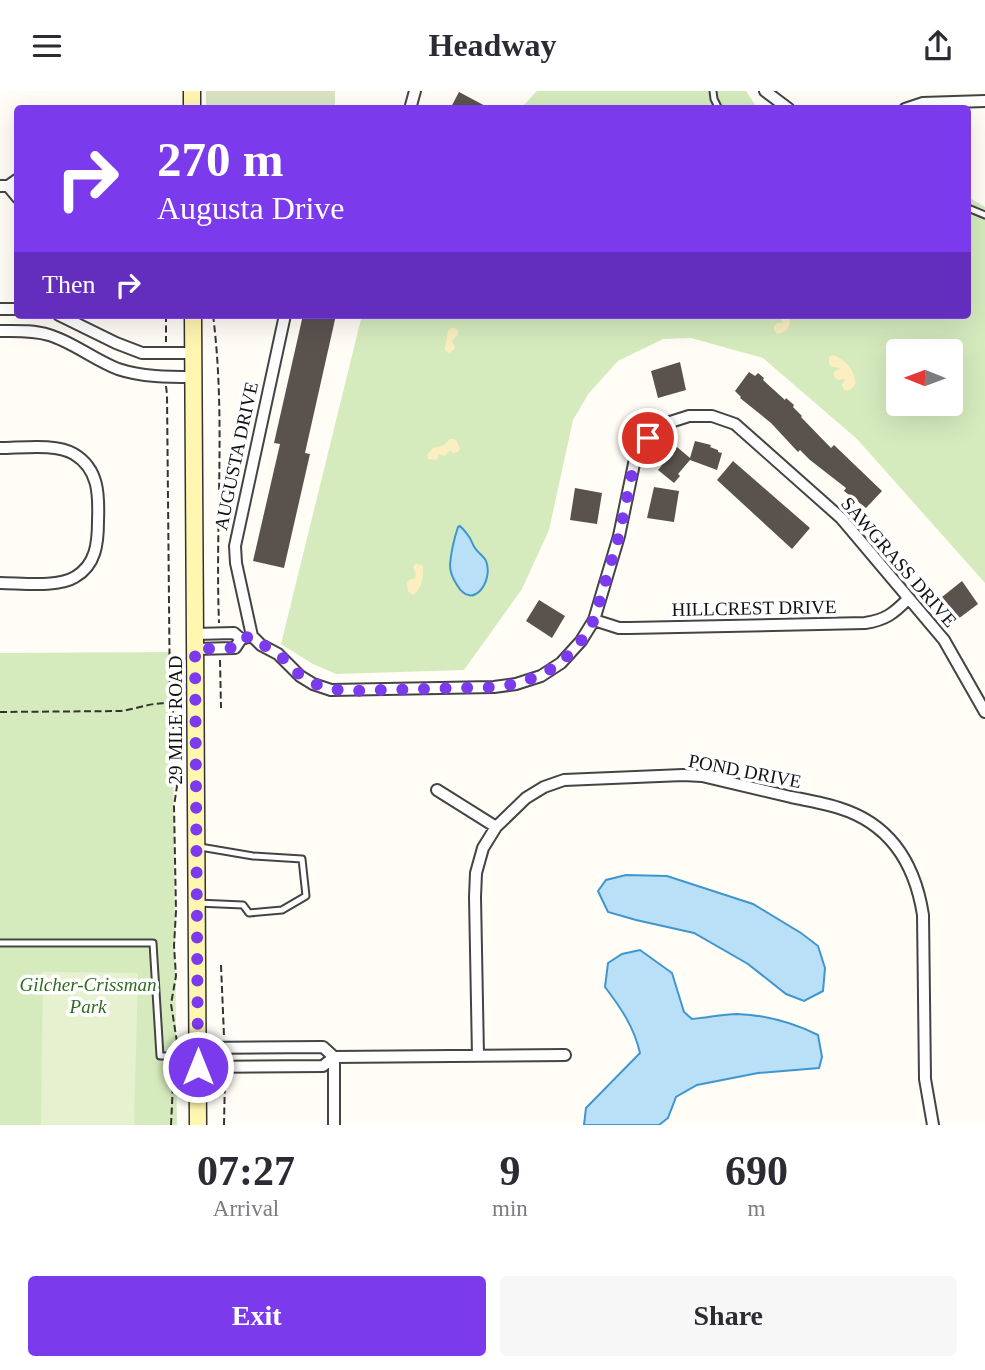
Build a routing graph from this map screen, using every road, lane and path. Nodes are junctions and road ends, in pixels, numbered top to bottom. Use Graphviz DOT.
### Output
graph roads {
  1 [pos="765,91"];
  2 [pos="985,101"];
  3 [pos="784,105"];
  4 [pos="917,105"];
  5 [pos="67,319"];
  6 [pos="166,319"];
  7 [pos="193,319"];
  8 [pos="213,319"];
  9 [pos="284,319"];
  10 [pos="0,331"];
  11 [pos="166,353"];
  12 [pos="193,353"];
  13 [pos="166,377"];
  14 [pos="194,377"];
  15 [pos="0,448"];
  16 [pos="0,583"];
  17 [pos="908,599"];
  18 [pos="594,620"];
  19 [pos="219,634"];
  20 [pos="247,638"];
  21 [pos="195,642"];
  22 [pos="220,648"];
  23 [pos="170,706"];
  24 [pos="221,708"];
  25 [pos="0,712"];
  26 [pos="985,712"];
  27 [pos="437,790"];
  28 [pos="496,827"];
  29 [pos="197,847"];
  30 [pos="197,903"];
  31 [pos="0,943"];
  32 [pos="284,1047"];
  33 [pos="565,1055"];
  34 [pos="175,1056"];
  35 [pos="478,1056"];
  36 [pos="198,1057"];
  37 [pos="334,1057"];
  38 [pos="285,1067"];
  39 [pos="171,1125"];
  40 [pos="198,1125"];
  41 [pos="334,1125"];
  42 [pos="933,1125"];
  1 -- 3 [label="street"];
  2 -- 4 [label="street"];
  5 -- 11 [label="street"];
  6 -- 11 [label="path"];
  7 -- 12 [label="street, 29 MILE ROAD"];
  8 -- 19 [label="path"];
  9 -- 20 [label="street, AUGUSTA DRIVE"];
  10 -- 13 [label="street"];
  11 -- 12 [label="street"];
  12 -- 14 [label="street, 29 MILE ROAD"];
  13 -- 14 [label="street"];
  13 -- 23 [label="path"];
  14 -- 21 [label="street, 29 MILE ROAD"];
  15 -- 16 [label="street"];
  17 -- 18 [label="street, HILLCREST DRIVE"];
  17 -- 18 [label="street, SAWGRASS DRIVE"];
  17 -- 26 [label="street, SAWGRASS DRIVE"];
  18 -- 20 [label="street, SAWGRASS DRIVE"];
  19 -- 20 [label="street"];
  19 -- 21 [label="street"];
  20 -- 22 [label="street"];
  21 -- 22 [label="street"];
  21 -- 29 [label="street, 29 MILE ROAD"];
  22 -- 24 [label="path"];
  23 -- 25 [label="path"];
  23 -- 34 [label="path"];
  27 -- 28 [label="street"];
  28 -- 35 [label="street, POND DRIVE"];
  28 -- 42 [label="street, POND DRIVE"];
  29 -- 30 [label="street, 29 MILE ROAD"];
  29 -- 30 [label="lane"];
  30 -- 36 [label="street, 29 MILE ROAD"];
  31 -- 34 [label="lane"];
  32 -- 36 [label="street"];
  32 -- 37 [label="street"];
  32 -- 38 [label="street"];
  33 -- 35 [label="street"];
  34 -- 36 [label="lane"];
  34 -- 39 [label="path"];
  35 -- 37 [label="street"];
  36 -- 38 [label="street"];
  36 -- 40 [label="street, 29 MILE ROAD"];
  37 -- 38 [label="street"];
  37 -- 41 [label="street"];
}
